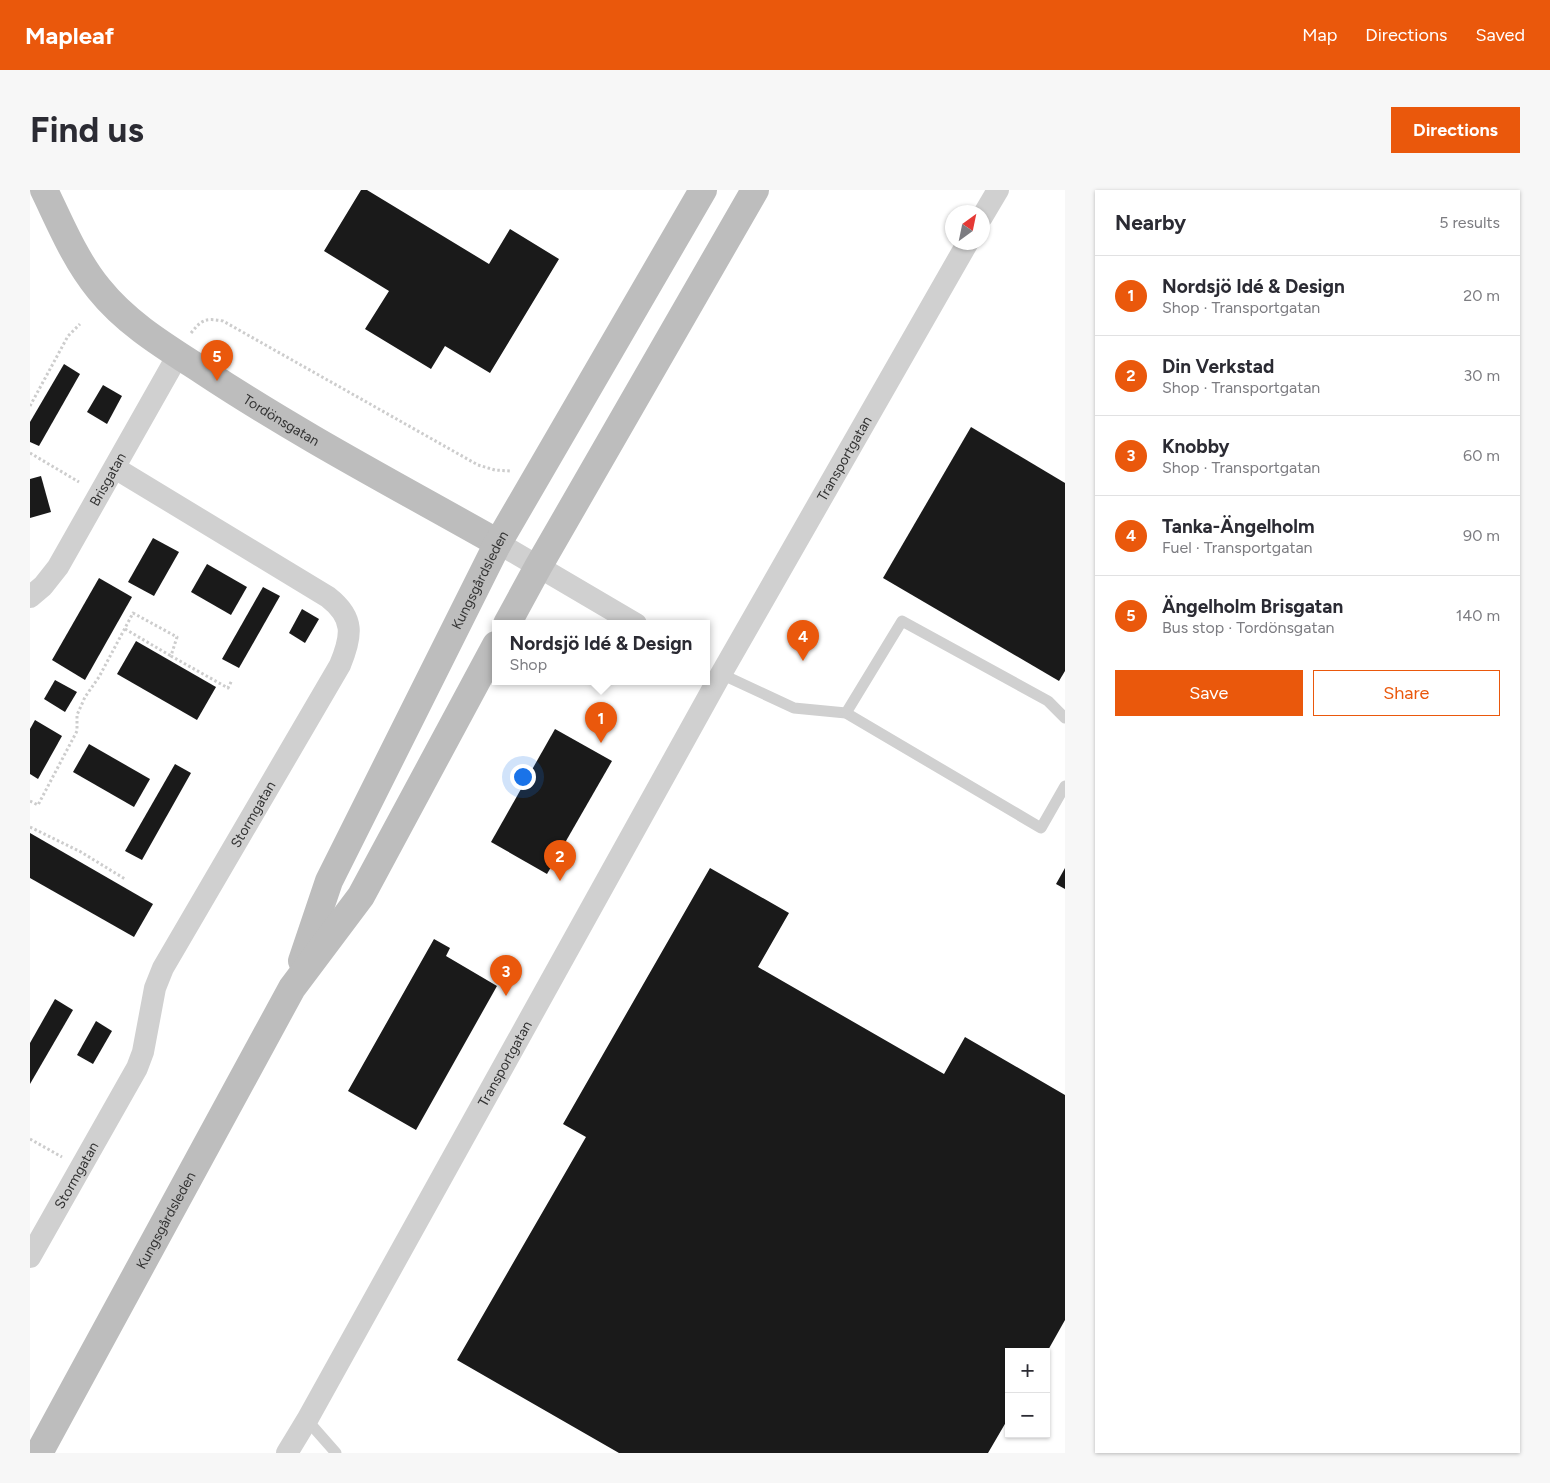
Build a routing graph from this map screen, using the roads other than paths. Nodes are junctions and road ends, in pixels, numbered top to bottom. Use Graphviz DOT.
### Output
graph roads {
  1 [pos="44,190"];
  2 [pos="703,190"];
  3 [pos="755,190"];
  4 [pos="998,190"];
  5 [pos="989,205"];
  6 [pos="963,250"];
  7 [pos="178,355"];
  8 [pos="115,468"];
  9 [pos="498,543"];
  10 [pos="538,567"];
  11 [pos="30,597"];
  12 [pos="509,620"];
  13 [pos="629,620"];
  14 [pos="492,652"];
  15 [pos="714,670"];
  16 [pos="706,685"];
  17 [pos="846,713"];
  18 [pos="1065,718"];
  19 [pos="1065,786"];
  20 [pos="292,988"];
  21 [pos="30,1257"];
  22 [pos="307,1420"];
  23 [pos="39,1453"];
  24 [pos="287,1453"];
  25 [pos="336,1453"];
  1 -- 7 [label="main road, Tordönsgatan"];
  2 -- 9 [label="main road, Kungsgårdsleden"];
  3 -- 10 [label="main road"];
  4 -- 5 [label="street"];
  6 -- 15 [label="street, Transportgatan"];
  7 -- 8 [label="street, Brisgatan"];
  7 -- 9 [label="main road, Tordönsgatan"];
  8 -- 11 [label="street, Brisgatan"];
  8 -- 21 [label="street, Stormgatan"];
  9 -- 10 [label="street"];
  9 -- 20 [label="main road, Kungsgårdsleden"];
  10 -- 12 [label="main road"];
  10 -- 13 [label="street"];
  14 -- 20 [label="main road, Kungsgårdsleden"];
  15 -- 17 [label="lane"];
  16 -- 22 [label="street, Transportgatan"];
  17 -- 18 [label="lane"];
  17 -- 19 [label="lane"];
  20 -- 23 [label="main road, Kungsgårdsleden"];
  22 -- 24 [label="street, Transportgatan"];
  22 -- 25 [label="lane"];
}
